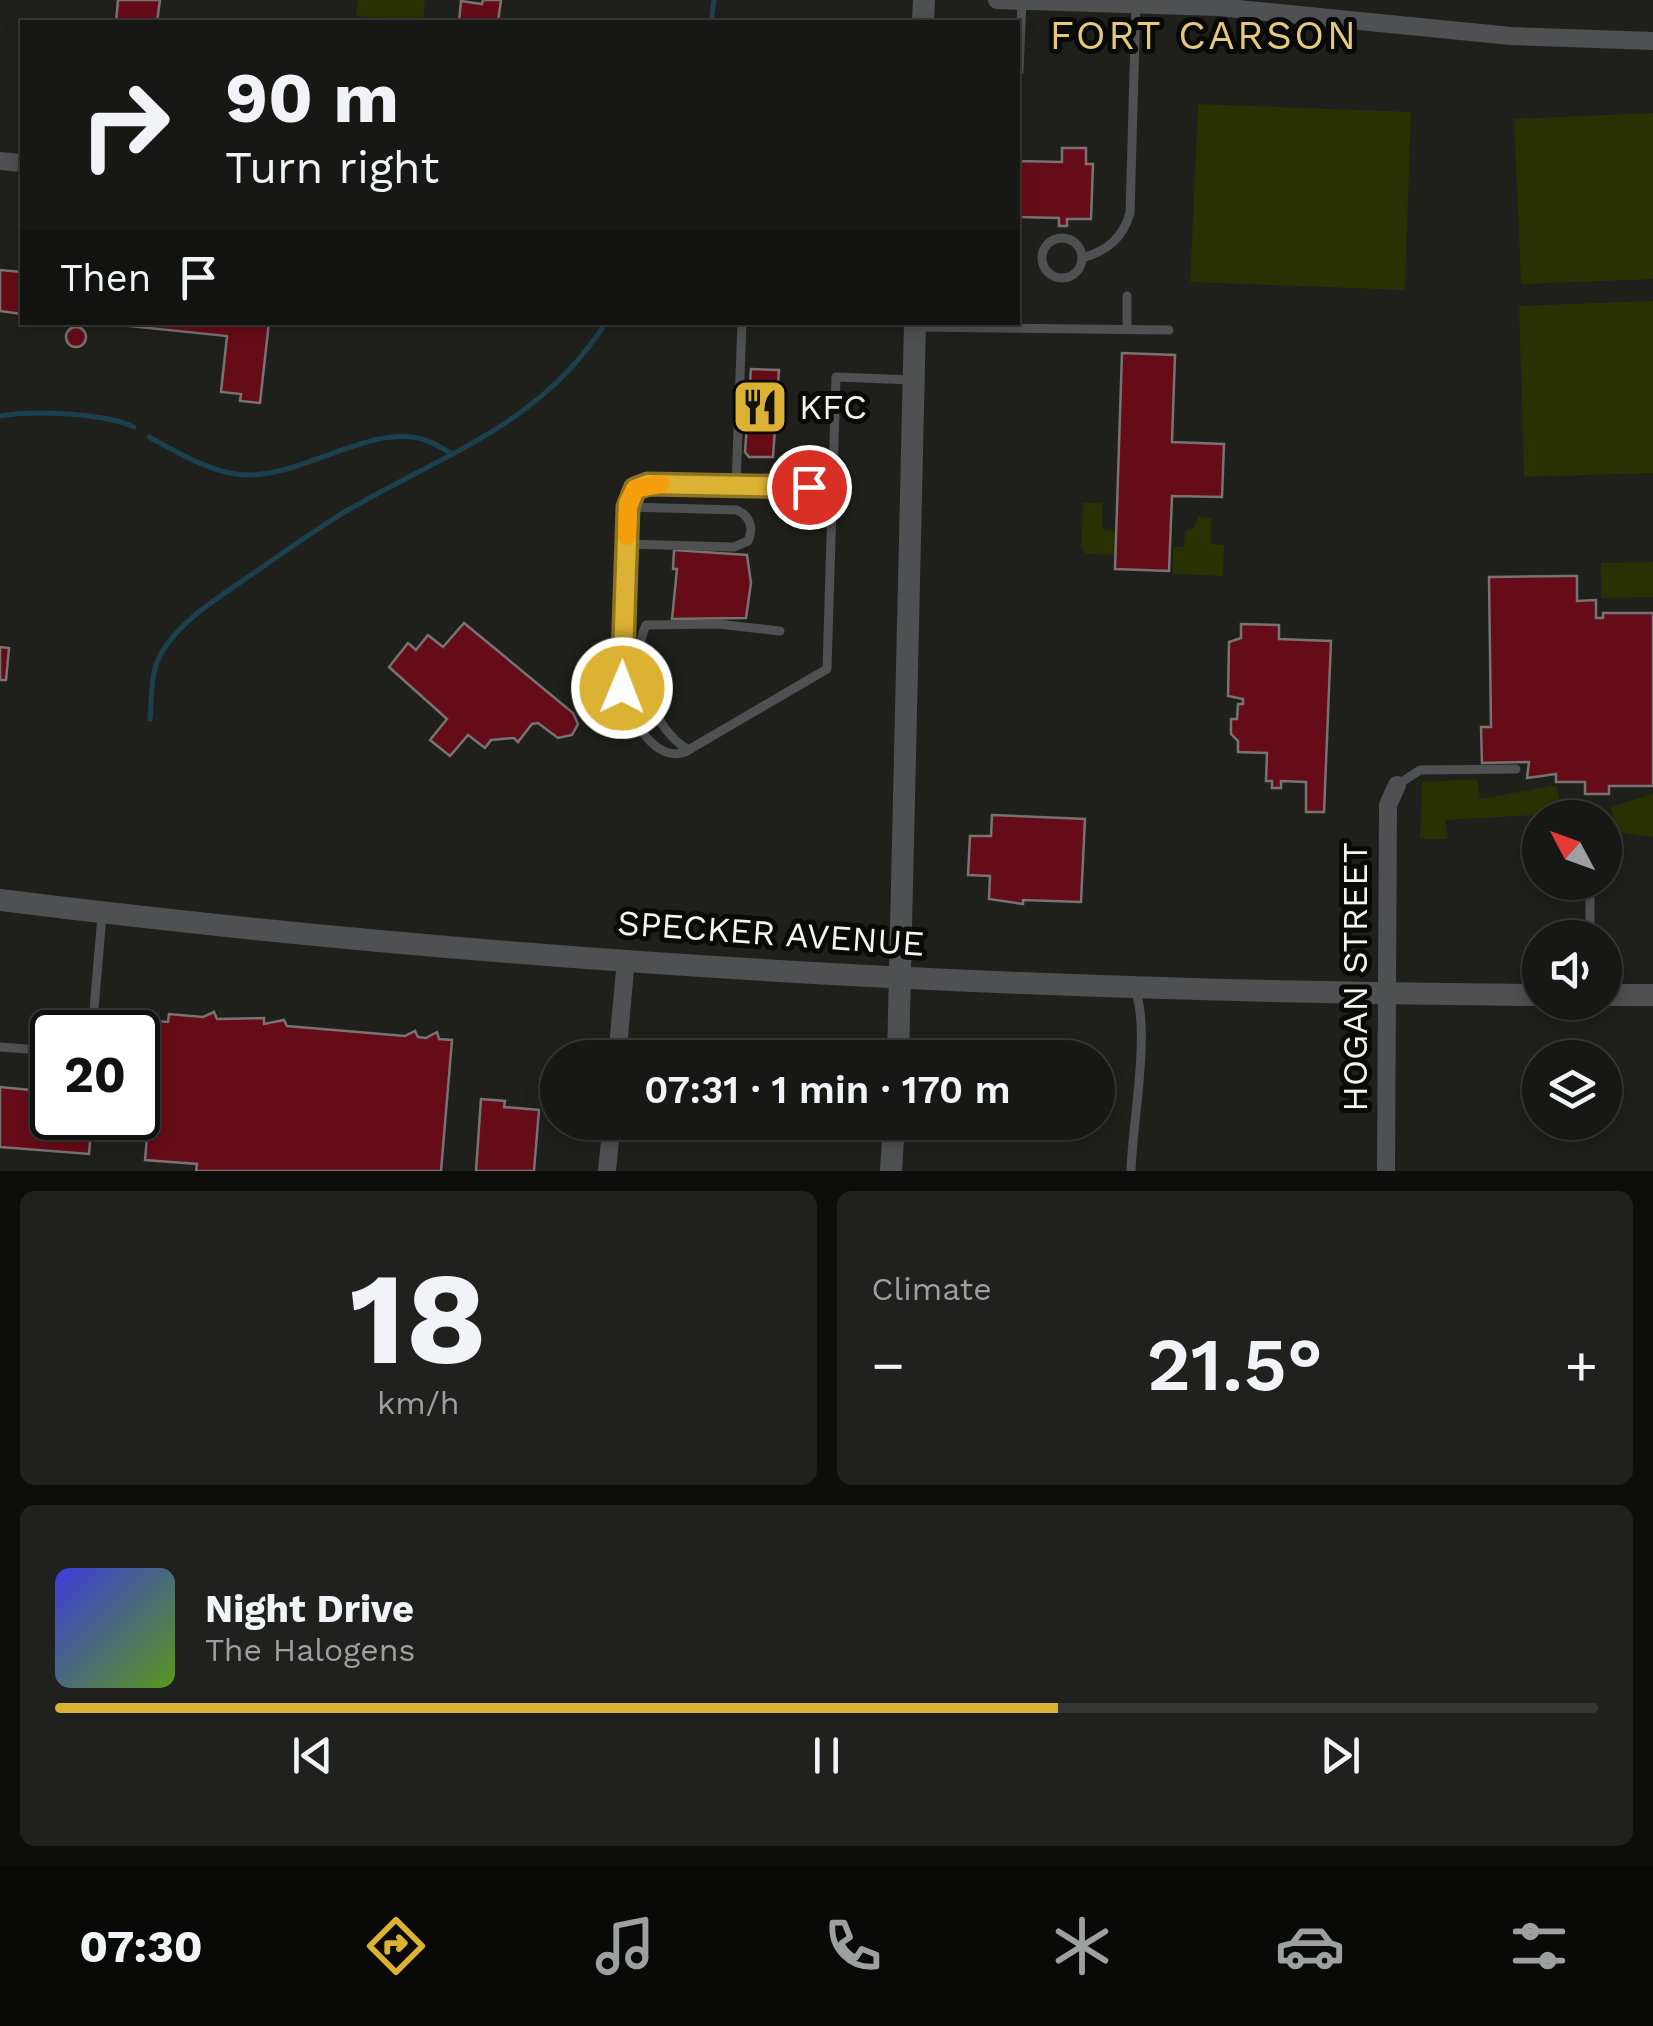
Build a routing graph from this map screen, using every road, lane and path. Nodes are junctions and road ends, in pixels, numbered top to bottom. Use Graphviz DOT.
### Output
graph roads {
  1 [pos="997,0"];
  2 [pos="1022,1"];
  3 [pos="1136,4"];
  4 [pos="1653,42"];
  5 [pos="1020,71"];
  6 [pos="1082,258"];
  7 [pos="1127,296"];
  8 [pos="742,325"];
  9 [pos="915,325"];
  10 [pos="1128,329"];
  11 [pos="1169,330"];
  12 [pos="914,380"];
  13 [pos="736,485"];
  14 [pos="833,488"];
  15 [pos="628,507"];
  16 [pos="626,544"];
  17 [pos="780,630"];
  18 [pos="689,750"];
  19 [pos="1516,769"];
  20 [pos="1397,785"];
  21 [pos="0,900"];
  22 [pos="102,913"];
  23 [pos="626,959"];
  24 [pos="902,978"];
  25 [pos="1132,985"];
  26 [pos="1389,994"];
  27 [pos="1522,995"];
  28 [pos="1653,995"];
  29 [pos="1622,996"];
  30 [pos="94,1010"];
  31 [pos="619,1040"];
  32 [pos="899,1040"];
  33 [pos="0,1047"];
  34 [pos="30,1049"];
  35 [pos="610,1140"];
  36 [pos="893,1140"];
  37 [pos="607,1171"];
  38 [pos="891,1171"];
  39 [pos="1131,1171"];
  40 [pos="1386,1171"];
  1 -- 2 [label="street"];
  2 -- 3 [label="street"];
  2 -- 5 [label="lane"];
  3 -- 4 [label="street"];
  3 -- 6 [label="lane"];
  6 -- 6 [label="lane"];
  7 -- 10 [label="lane"];
  8 -- 13 [label="lane"];
  9 -- 10 [label="lane"];
  9 -- 12 [label="street"];
  10 -- 11 [label="lane"];
  12 -- 14 [label="lane"];
  12 -- 24 [label="street"];
  13 -- 14 [label="lane"];
  13 -- 15 [label="lane"];
  14 -- 18 [label="lane"];
  15 -- 16 [label="lane"];
  15 -- 16 [label="lane"];
  16 -- 18 [label="lane"];
  17 -- 18 [label="lane"];
  19 -- 20 [label="lane"];
  20 -- 26 [label="street, HOGAN STREET"];
  21 -- 22 [label="street, SPECKER AVENUE"];
  22 -- 23 [label="street, SPECKER AVENUE"];
  22 -- 30 [label="lane"];
  23 -- 24 [label="street, SPECKER AVENUE"];
  23 -- 31 [label="street"];
  24 -- 25 [label="street, SPECKER AVENUE"];
  24 -- 32 [label="street"];
  25 -- 26 [label="street, SPECKER AVENUE"];
  25 -- 39 [label="lane"];
  26 -- 27 [label="street, SPECKER AVENUE"];
  26 -- 40 [label="street, HOGAN STREET"];
  28 -- 29 [label="street"];
  33 -- 34 [label="lane"];
  35 -- 37 [label="street"];
  36 -- 38 [label="street"];
}
